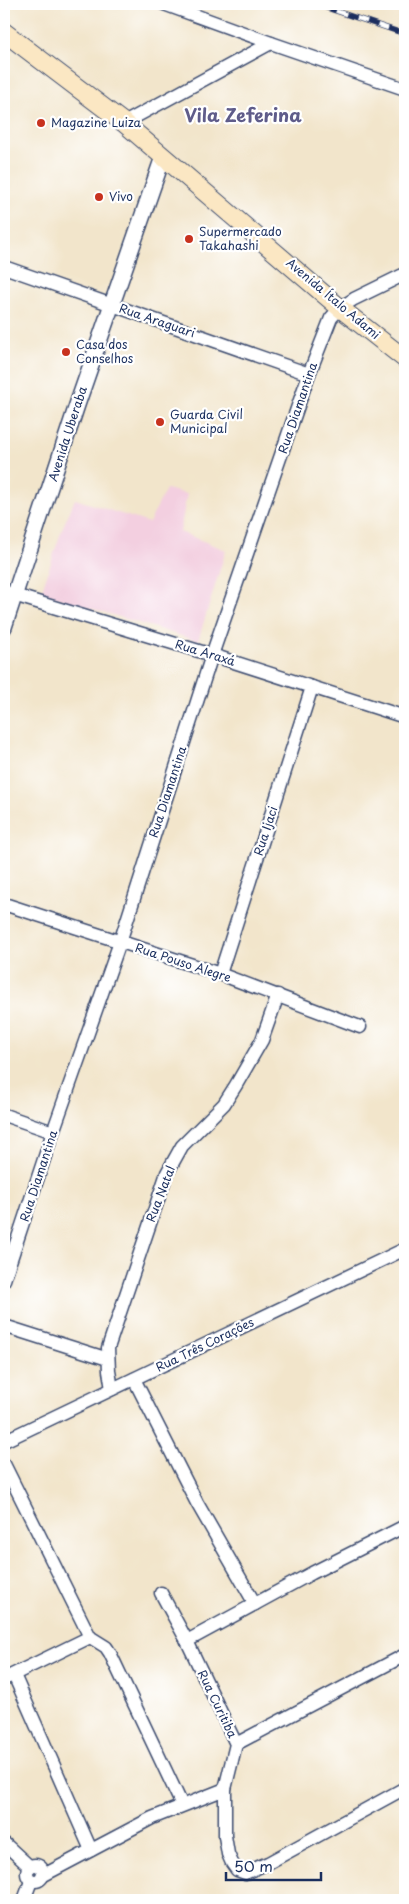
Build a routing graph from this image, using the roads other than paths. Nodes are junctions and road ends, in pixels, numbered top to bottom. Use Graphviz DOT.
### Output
graph roads {
  1 [pos="164,4"];
  2 [pos="4,32"];
  3 [pos="271,43"];
  4 [pos="405,89"];
  5 [pos="124,123"];
  6 [pos="164,157"];
  7 [pos="4,267"];
  8 [pos="405,274"];
  9 [pos="112,305"];
  10 [pos="340,308"];
  11 [pos="405,359"];
  12 [pos="310,374"];
  13 [pos="9,594"];
  14 [pos="4,627"];
  15 [pos="212,655"];
  16 [pos="312,687"];
  17 [pos="405,717"];
  18 [pos="4,904"];
  19 [pos="120,942"];
  20 [pos="220,974"];
  21 [pos="278,995"];
  22 [pos="360,1027"];
  23 [pos="4,1115"];
  24 [pos="53,1132"];
  25 [pos="405,1248"];
  26 [pos="4,1280"];
  27 [pos="4,1326"];
  28 [pos="108,1359"];
  29 [pos="134,1379"];
  30 [pos="112,1389"];
  31 [pos="4,1441"];
  32 [pos="4,1464"];
  33 [pos="405,1526"];
  34 [pos="161,1593"];
  35 [pos="255,1604"];
  36 [pos="90,1636"];
  37 [pos="187,1641"];
  38 [pos="405,1655"];
  39 [pos="9,1677"];
  40 [pos="236,1744"];
  41 [pos="405,1788"];
  42 [pos="225,1789"];
  43 [pos="182,1805"];
  44 [pos="4,1843"];
  45 [pos="91,1850"];
  46 [pos="37,1879"];
  47 [pos="24,1900"];
  1 -- 3 [label="street"];
  2 -- 5 [label="main road, Avenida Ítalo Adami"];
  3 -- 4 [label="street"];
  3 -- 5 [label="street"];
  5 -- 6 [label="main road, Avenida Ítalo Adami"];
  6 -- 9 [label="street, Avenida Uberaba"];
  6 -- 10 [label="main road, Avenida Ítalo Adami"];
  7 -- 9 [label="street, Rua Araguari"];
  8 -- 10 [label="street"];
  9 -- 12 [label="street, Rua Araguari"];
  9 -- 13 [label="street, Avenida Uberaba"];
  10 -- 11 [label="main road, Avenida Ítalo Adami"];
  10 -- 12 [label="street, Rua Diamantina"];
  12 -- 15 [label="street, Rua Diamantina"];
  13 -- 14 [label="street, Avenida Uberaba"];
  13 -- 15 [label="street, Rua Araxá"];
  15 -- 16 [label="street, Rua Araxá"];
  15 -- 19 [label="street, Rua Diamantina"];
  16 -- 17 [label="street, Rua Araxá"];
  16 -- 20 [label="street, Rua Ijaci"];
  18 -- 19 [label="street, Rua Pouso Alegre"];
  19 -- 20 [label="street, Rua Pouso Alegre"];
  19 -- 24 [label="street, Rua Diamantina"];
  20 -- 21 [label="street, Rua Pouso Alegre"];
  21 -- 22 [label="street, Rua Pouso Alegre"];
  21 -- 28 [label="street, Rua Natal"];
  23 -- 24 [label="street"];
  24 -- 26 [label="street, Rua Diamantina"];
  25 -- 29 [label="street, Rua Três Corações"];
  27 -- 28 [label="street"];
  28 -- 30 [label="street, Rua Natal"];
  29 -- 30 [label="street, Rua Três Corações"];
  29 -- 35 [label="street"];
  30 -- 31 [label="street, Rua Três Corações"];
  32 -- 36 [label="street"];
  33 -- 35 [label="street"];
  34 -- 37 [label="street, Rua Curitiba"];
  35 -- 37 [label="street"];
  36 -- 39 [label="street"];
  36 -- 43 [label="street"];
  37 -- 40 [label="street, Rua Curitiba"];
  38 -- 40 [label="street"];
  39 -- 45 [label="street"];
  40 -- 42 [label="street, Rua Curitiba"];
  41 -- 42 [label="street, Rua Curitiba"];
  42 -- 43 [label="street"];
  43 -- 45 [label="street"];
  44 -- 46 [label="street"];
  45 -- 46 [label="street"];
  46 -- 47 [label="street"];
}
